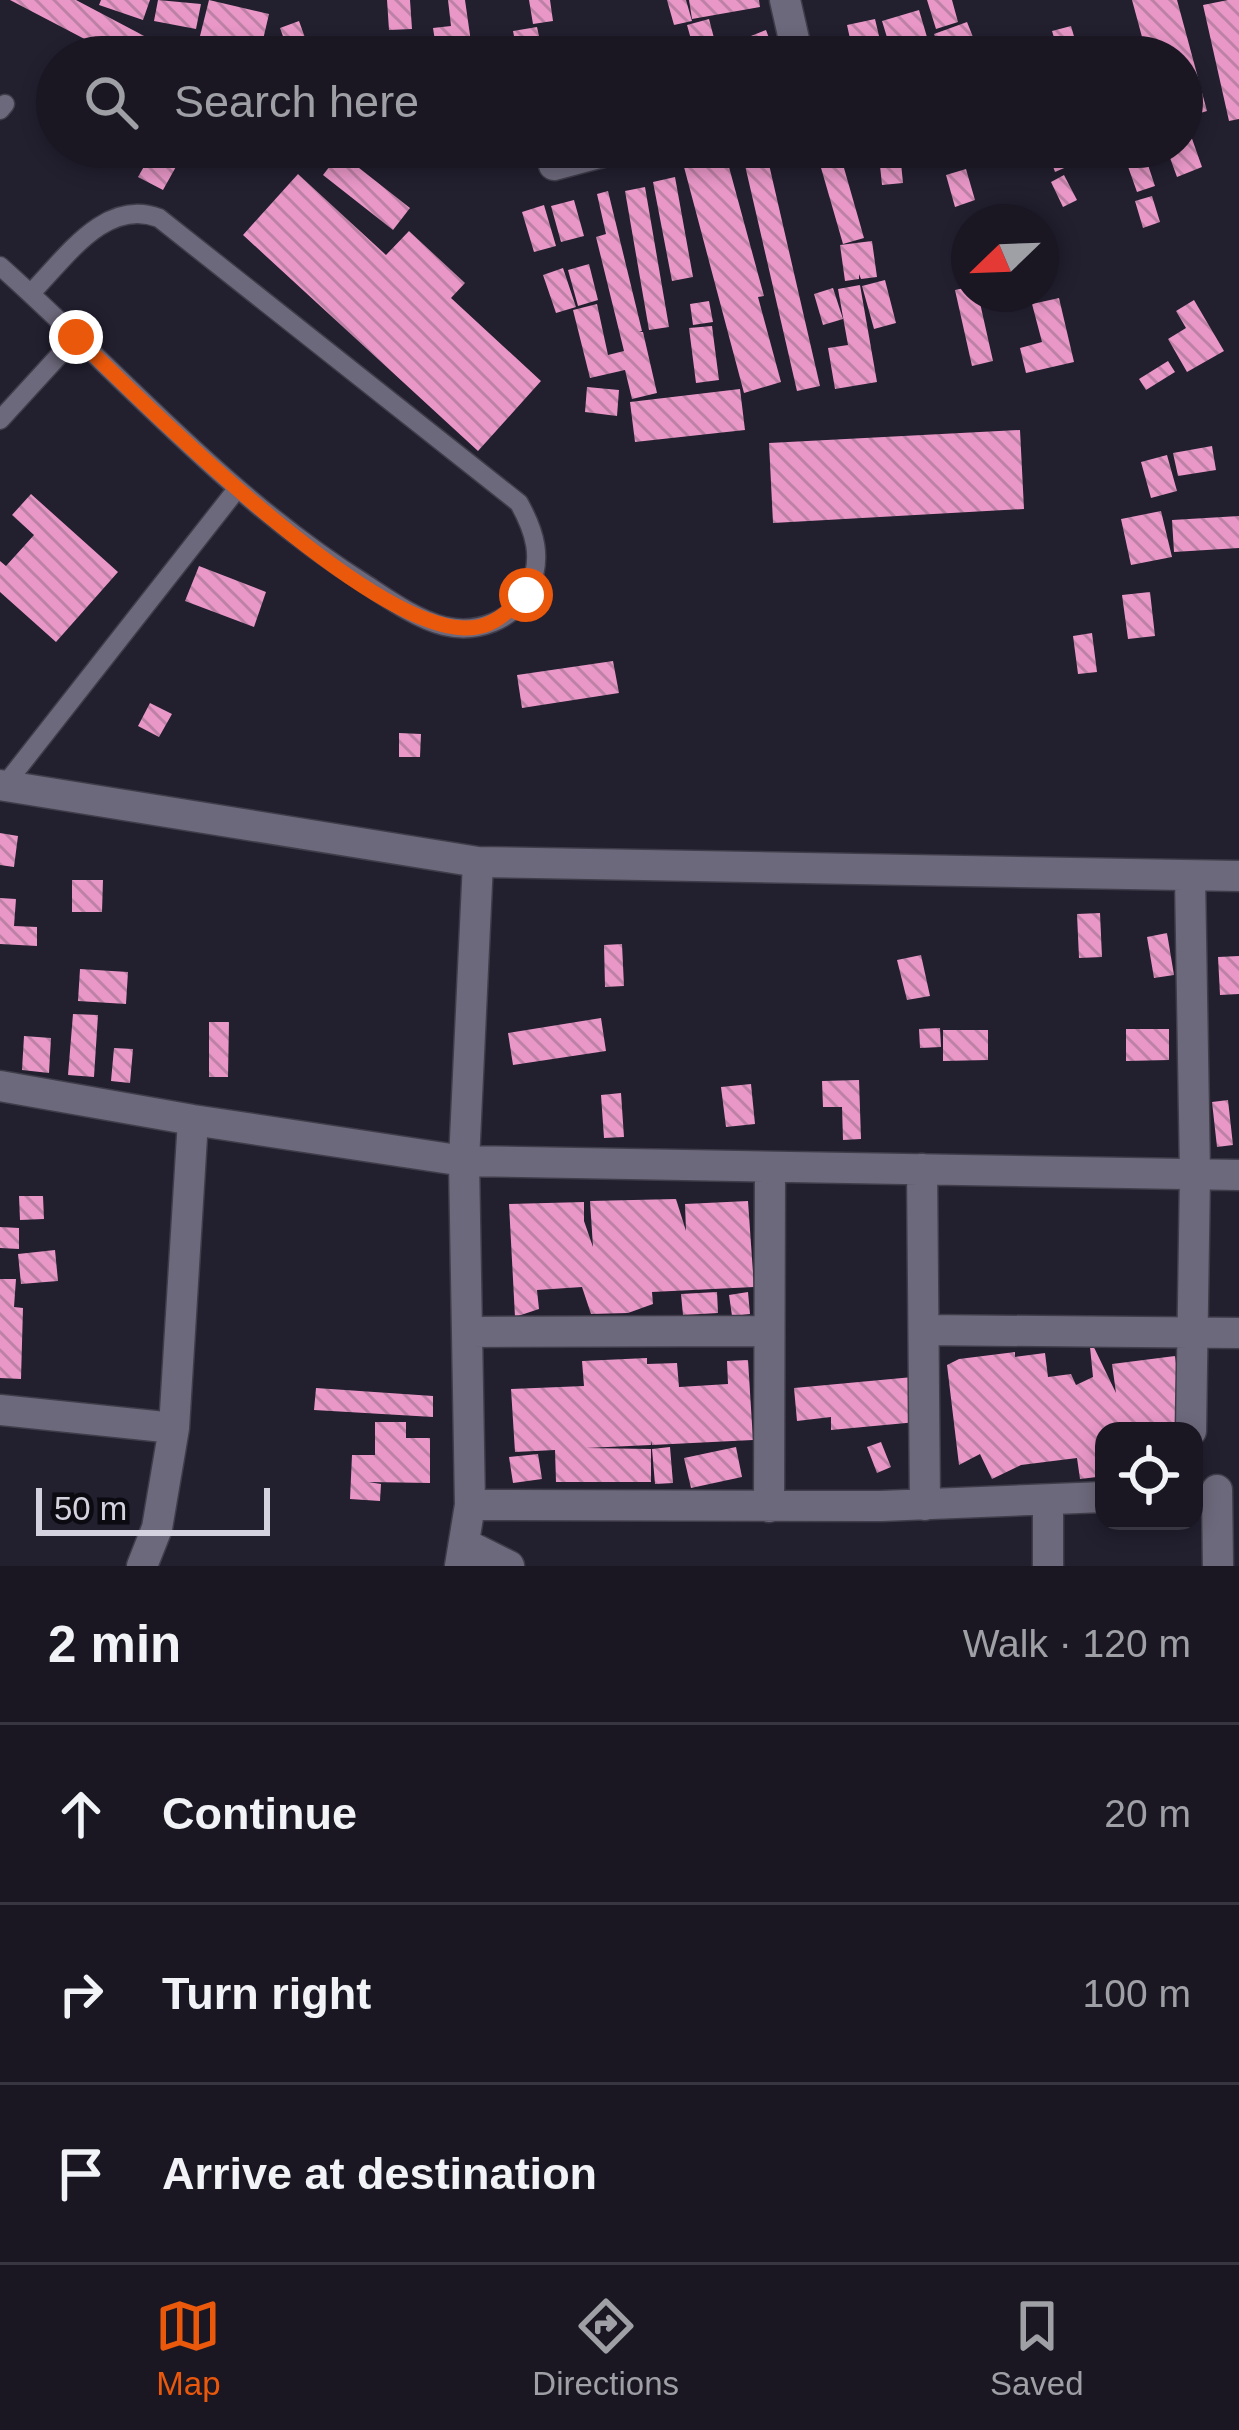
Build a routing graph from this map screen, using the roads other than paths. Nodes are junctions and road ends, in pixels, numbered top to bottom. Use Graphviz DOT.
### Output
graph roads {
  1 [pos="785,0"];
  2 [pos="793,36"];
  3 [pos="0,266"];
  4 [pos="31,293"];
  5 [pos="76,337"];
  6 [pos="0,421"];
  7 [pos="237,488"];
  8 [pos="2,785"];
  9 [pos="478,862"];
  10 [pos="1190,876"];
  11 [pos="1239,876"];
  12 [pos="0,1086"];
  13 [pos="193,1120"];
  14 [pos="464,1161"];
  15 [pos="770,1168"];
  16 [pos="922,1169"];
  17 [pos="1195,1174"];
  18 [pos="1239,1175"];
  19 [pos="926,1330"];
  20 [pos="770,1331"];
  21 [pos="470,1332"];
  22 [pos="1192,1333"];
  23 [pos="1239,1333"];
  24 [pos="0,1410"];
  25 [pos="1191,1422"];
  26 [pos="174,1428"];
  27 [pos="1217,1490"];
  28 [pos="1095,1498"];
  29 [pos="1048,1501"];
  30 [pos="470,1505"];
  31 [pos="925,1505"];
  32 [pos="769,1507"];
  33 [pos="462,1555"];
  34 [pos="142,1566"];
  35 [pos="509,1566"];
  36 [pos="1048,1566"];
  37 [pos="1218,1566"];
  1 -- 2 [label="street"];
  3 -- 4 [label="lane"];
  4 -- 5 [label="lane"];
  4 -- 7 [label="lane"];
  5 -- 6 [label="lane"];
  5 -- 7 [label="lane"];
  7 -- 8 [label="lane"];
  8 -- 9 [label="street"];
  9 -- 10 [label="street"];
  9 -- 14 [label="street"];
  10 -- 11 [label="street"];
  10 -- 17 [label="street"];
  12 -- 13 [label="street"];
  13 -- 14 [label="street"];
  13 -- 26 [label="street"];
  14 -- 15 [label="street"];
  14 -- 21 [label="street"];
  15 -- 16 [label="street"];
  15 -- 20 [label="street"];
  16 -- 17 [label="street"];
  16 -- 19 [label="street"];
  17 -- 18 [label="street"];
  17 -- 22 [label="street"];
  19 -- 22 [label="street"];
  19 -- 31 [label="street"];
  20 -- 21 [label="street"];
  20 -- 32 [label="street"];
  21 -- 30 [label="street"];
  22 -- 23 [label="street"];
  22 -- 25 [label="street"];
  24 -- 26 [label="street"];
  26 -- 34 [label="street"];
  27 -- 37 [label="street"];
  28 -- 29 [label="street"];
  29 -- 31 [label="street"];
  29 -- 36 [label="street"];
  30 -- 32 [label="street"];
  30 -- 33 [label="street"];
  31 -- 32 [label="street"];
  33 -- 35 [label="street"];
}
